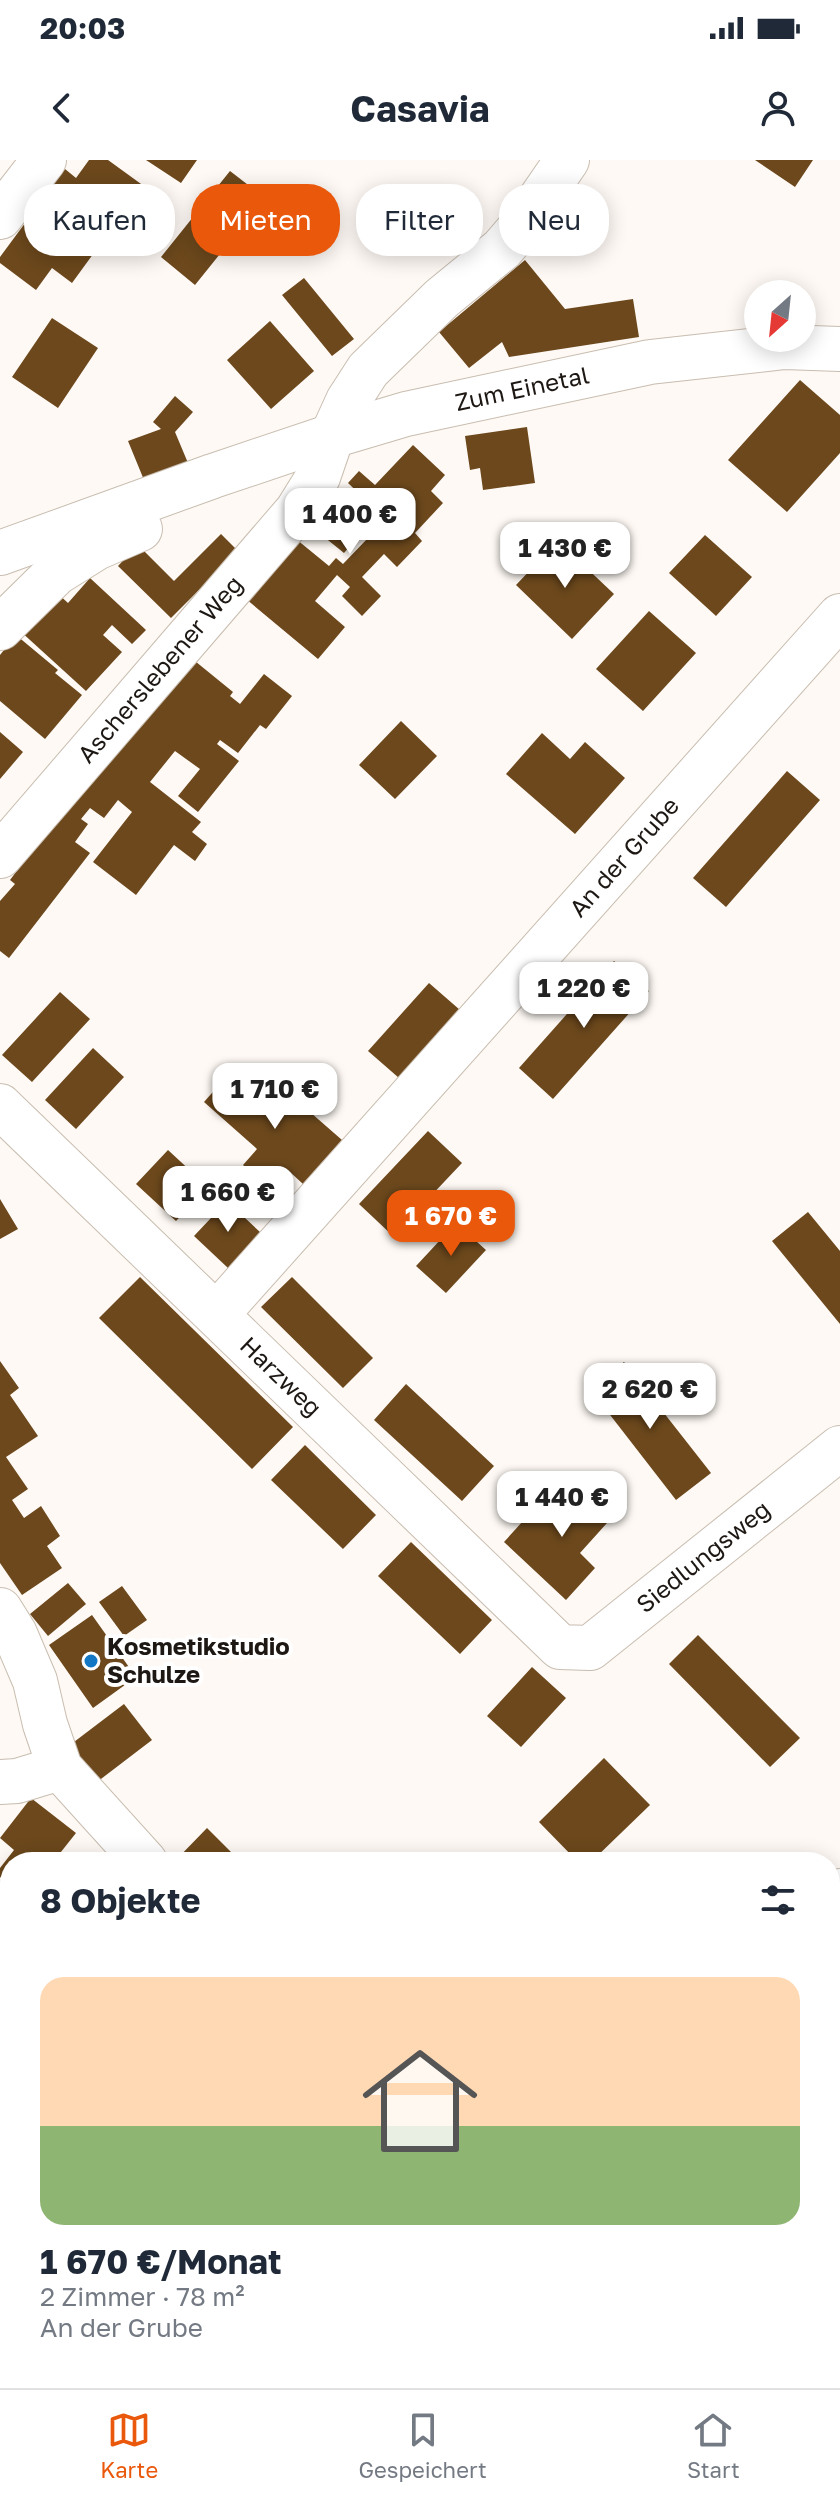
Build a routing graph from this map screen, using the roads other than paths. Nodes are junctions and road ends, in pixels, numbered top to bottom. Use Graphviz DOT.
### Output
graph roads {
  1 [pos="44,160"];
  2 [pos="567,160"];
  3 [pos="0,217"];
  4 [pos="840,349"];
  5 [pos="332,436"];
  6 [pos="213,476"];
  7 [pos="0,553"];
  8 [pos="840,616"];
  9 [pos="0,628"];
  10 [pos="0,856"];
  11 [pos="0,1106"];
  12 [pos="217,1314"];
  13 [pos="840,1448"];
  14 [pos="0,1610"];
  15 [pos="560,1647"];
  16 [pos="60,1768"];
  17 [pos="0,1782"];
  18 [pos="136,1852"];
  1 -- 3 [label="street"];
  2 -- 5 [label="street, Ascherslebener Weg"];
  4 -- 5 [label="street, Zum Einetal"];
  5 -- 6 [label="street, Zum Einetal"];
  5 -- 10 [label="street, Ascherslebener Weg"];
  6 -- 7 [label="street, Zum Einetal"];
  6 -- 9 [label="street"];
  8 -- 12 [label="street, An der Grube"];
  11 -- 12 [label="street, Harzweg"];
  12 -- 15 [label="street, Harzweg"];
  13 -- 15 [label="street, Siedlungsweg"];
  14 -- 16 [label="street"];
  16 -- 17 [label="street"];
  16 -- 18 [label="street"];
}
